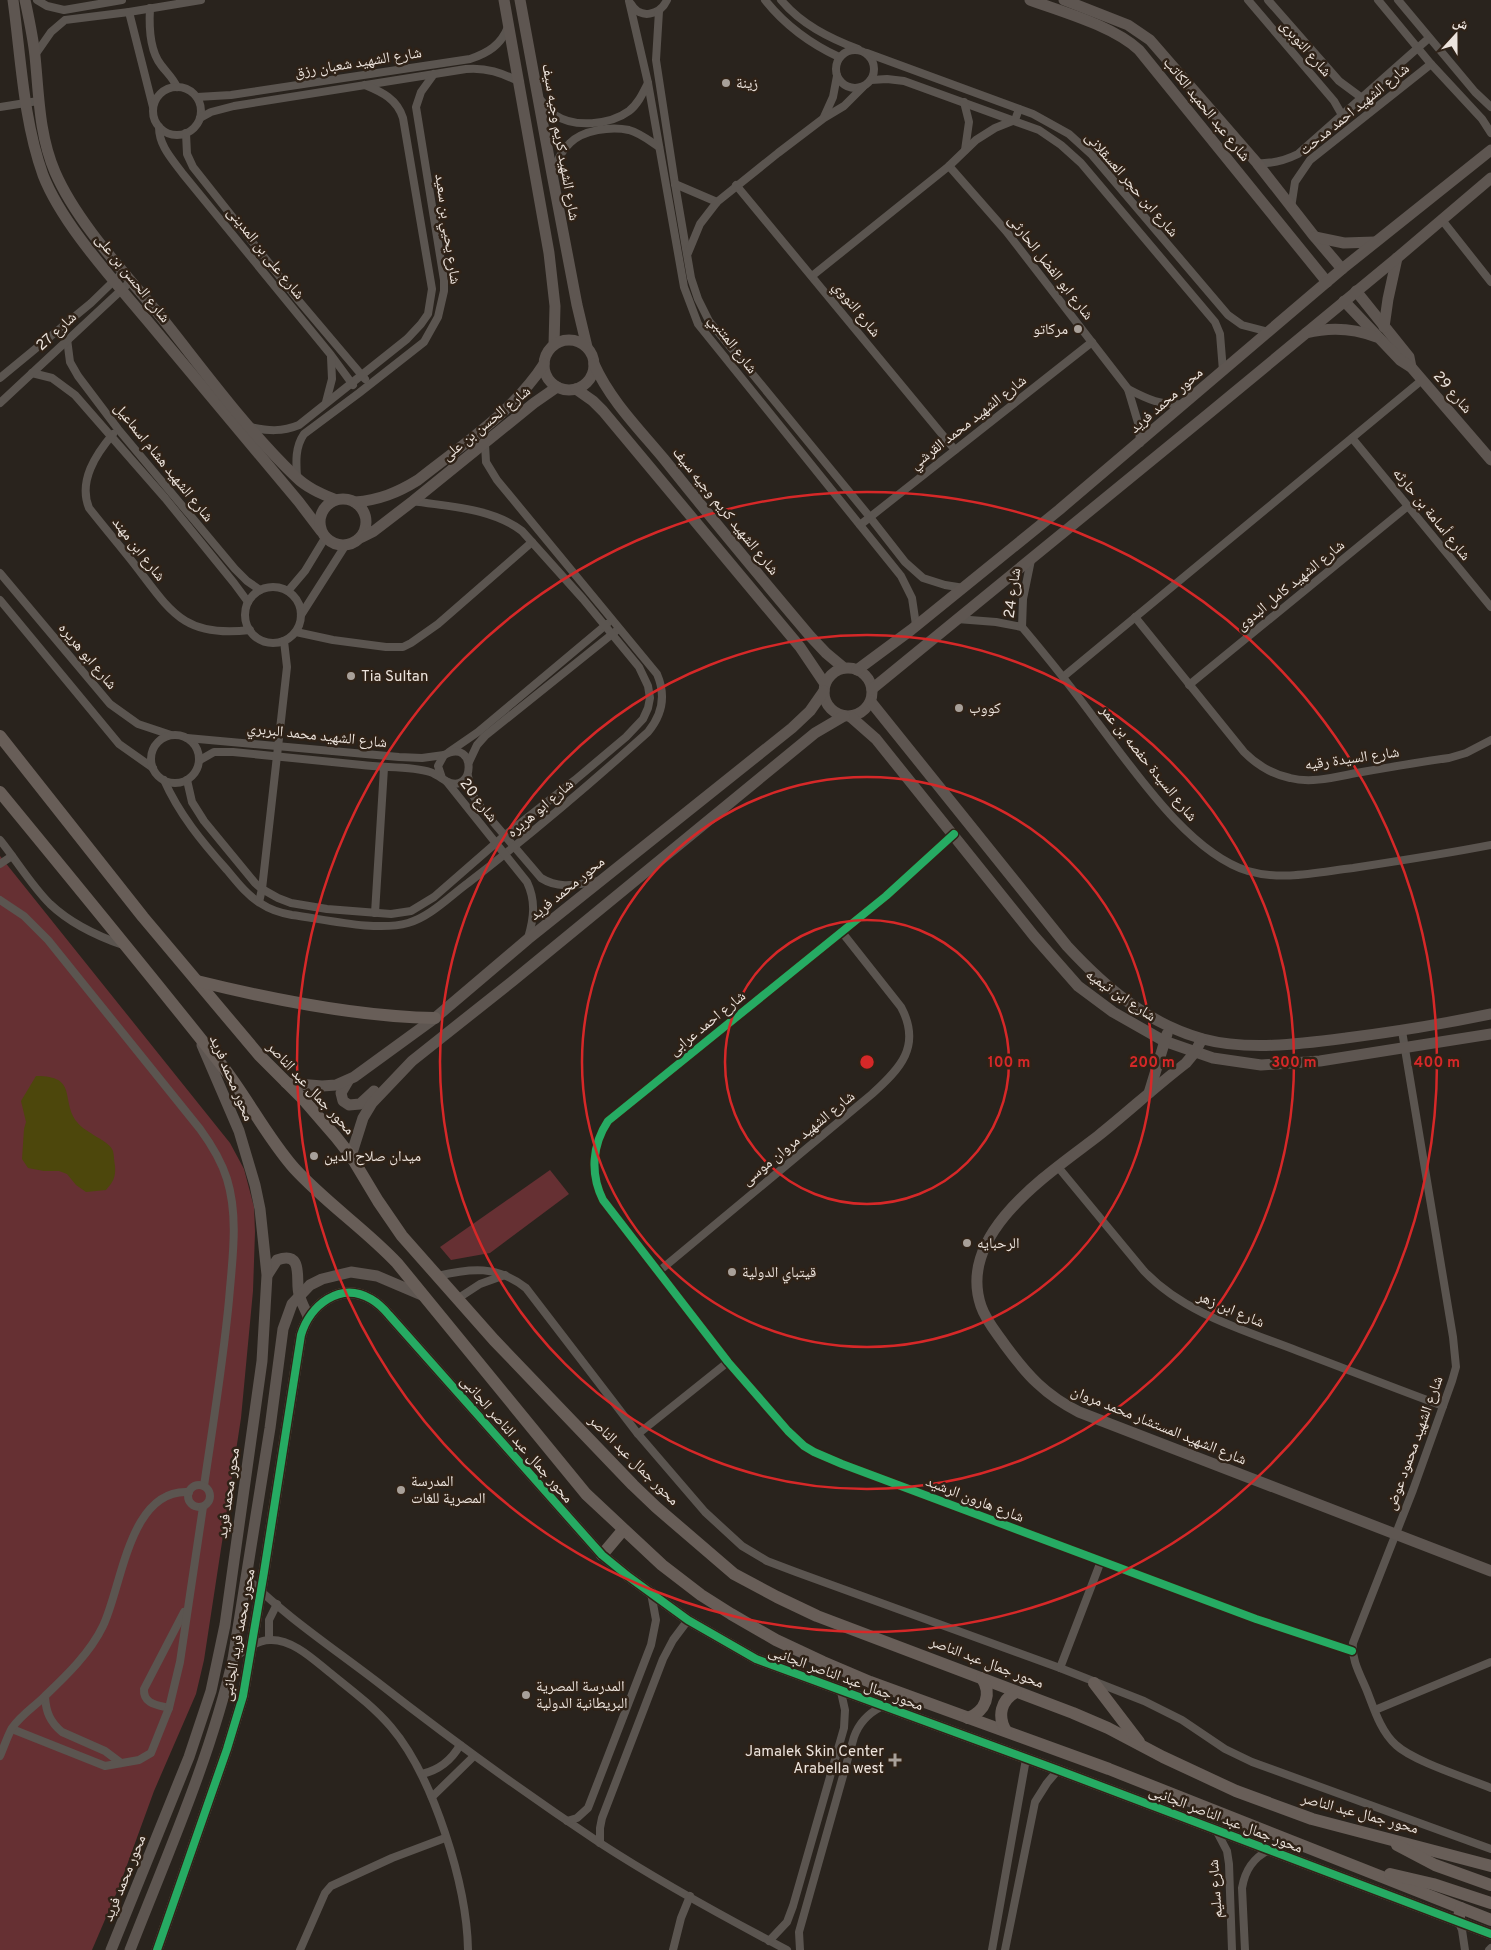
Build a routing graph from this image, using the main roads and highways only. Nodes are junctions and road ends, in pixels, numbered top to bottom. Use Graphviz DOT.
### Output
graph roads {
  1 [pos="0,736"];
  2 [pos="0,792"];
  3 [pos="197,981"];
  4 [pos="435,1018"];
  5 [pos="624,1530"];
  6 [pos="602,1555"];
  7 [pos="982,1678"];
  8 [pos="1094,1683"];
  9 [pos="1016,1692"];
  10 [pos="968,1718"];
  11 [pos="1006,1731"];
  12 [pos="1142,1746"];
  13 [pos="1389,1840"];
  14 [pos="1491,1866"];
  15 [pos="1368,1872"];
  16 [pos="1491,1885"];
  17 [pos="1491,1903"];
  18 [pos="1491,1920"];
  1 -- 3 [label="main road, محور جمال عبد الناصر"];
  2 -- 5 [label="main road"];
  3 -- 4 [label="main road"];
  3 -- 7 [label="main road, محور جمال عبد الناصر"];
  5 -- 6 [label="main road"];
  5 -- 10 [label="main road"];
  7 -- 9 [label="main road, محور جمال عبد الناصر"];
  7 -- 10 [label="main road"];
  8 -- 12 [label="main road"];
  9 -- 11 [label="main road"];
  9 -- 12 [label="main road, محور جمال عبد الناصر"];
  10 -- 11 [label="main road"];
  11 -- 15 [label="main road"];
  12 -- 13 [label="main road, محور جمال عبد الناصر"];
  13 -- 14 [label="main road, محور جمال عبد الناصر"];
  13 -- 16 [label="main road"];
  15 -- 17 [label="main road"];
  15 -- 18 [label="main road"];
}
